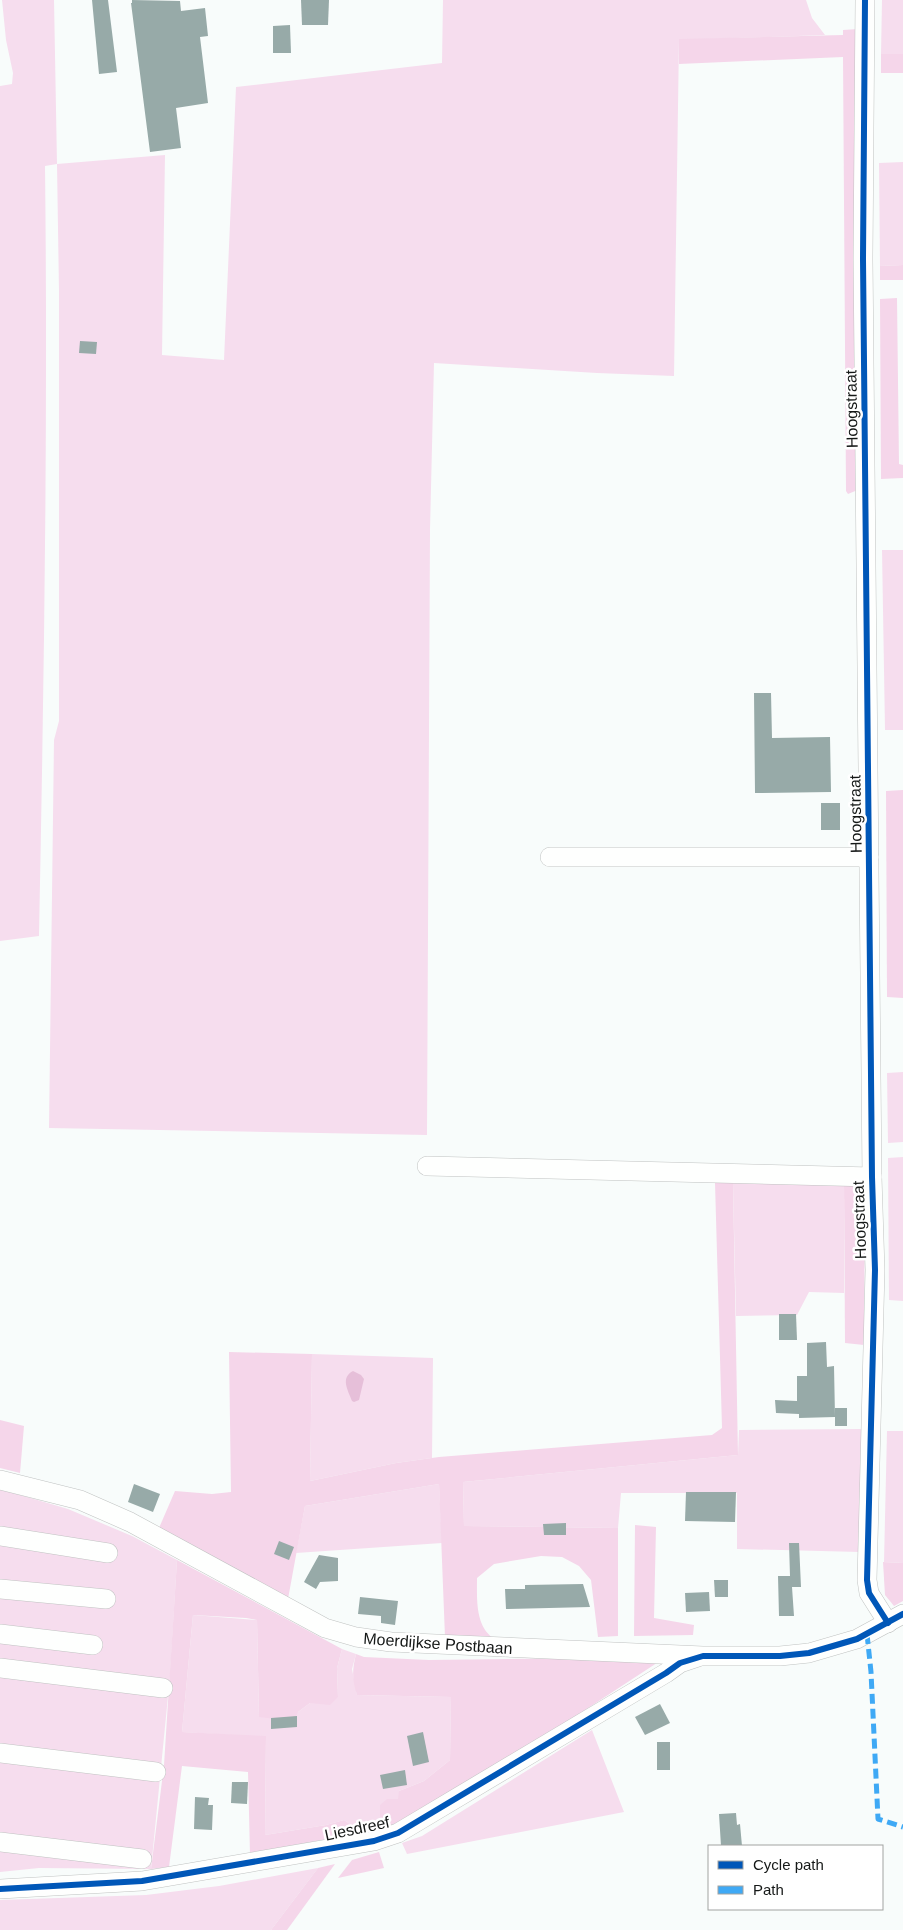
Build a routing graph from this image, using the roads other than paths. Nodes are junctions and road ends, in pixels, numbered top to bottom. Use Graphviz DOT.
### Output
graph roads {
  1 [pos="865,0"];
  2 [pos="550,857"];
  3 [pos="870,857"];
  4 [pos="427,1166"];
  5 [pos="872,1177"];
  6 [pos="0,1480"];
  7 [pos="0,1536"];
  8 [pos="108,1553"];
  9 [pos="0,1589"];
  10 [pos="106,1599"];
  11 [pos="895,1618"];
  12 [pos="0,1634"];
  13 [pos="93,1645"];
  14 [pos="703,1656"];
  15 [pos="0,1668"];
  16 [pos="163,1688"];
  17 [pos="0,1753"];
  18 [pos="156,1772"];
  19 [pos="0,1842"];
  20 [pos="142,1859"];
  21 [pos="0,1889"];
  1 -- 3 [label="street, Hoogstraat"];
  2 -- 3 [label="street, Hoogstraat"];
  3 -- 5 [label="street, Hoogstraat"];
  4 -- 5 [label="street, Hoogstraat"];
  5 -- 11 [label="street, Hoogstraat"];
  6 -- 14 [label="street, Moerdijkse Postbaan"];
  7 -- 8 [label="street"];
  9 -- 10 [label="street"];
  11 -- 14 [label="street, Moerdijkse Postbaan"];
  12 -- 13 [label="street"];
  14 -- 21 [label="street, Liesdreef"];
  15 -- 16 [label="street"];
  17 -- 18 [label="street"];
  19 -- 20 [label="street"];
}
